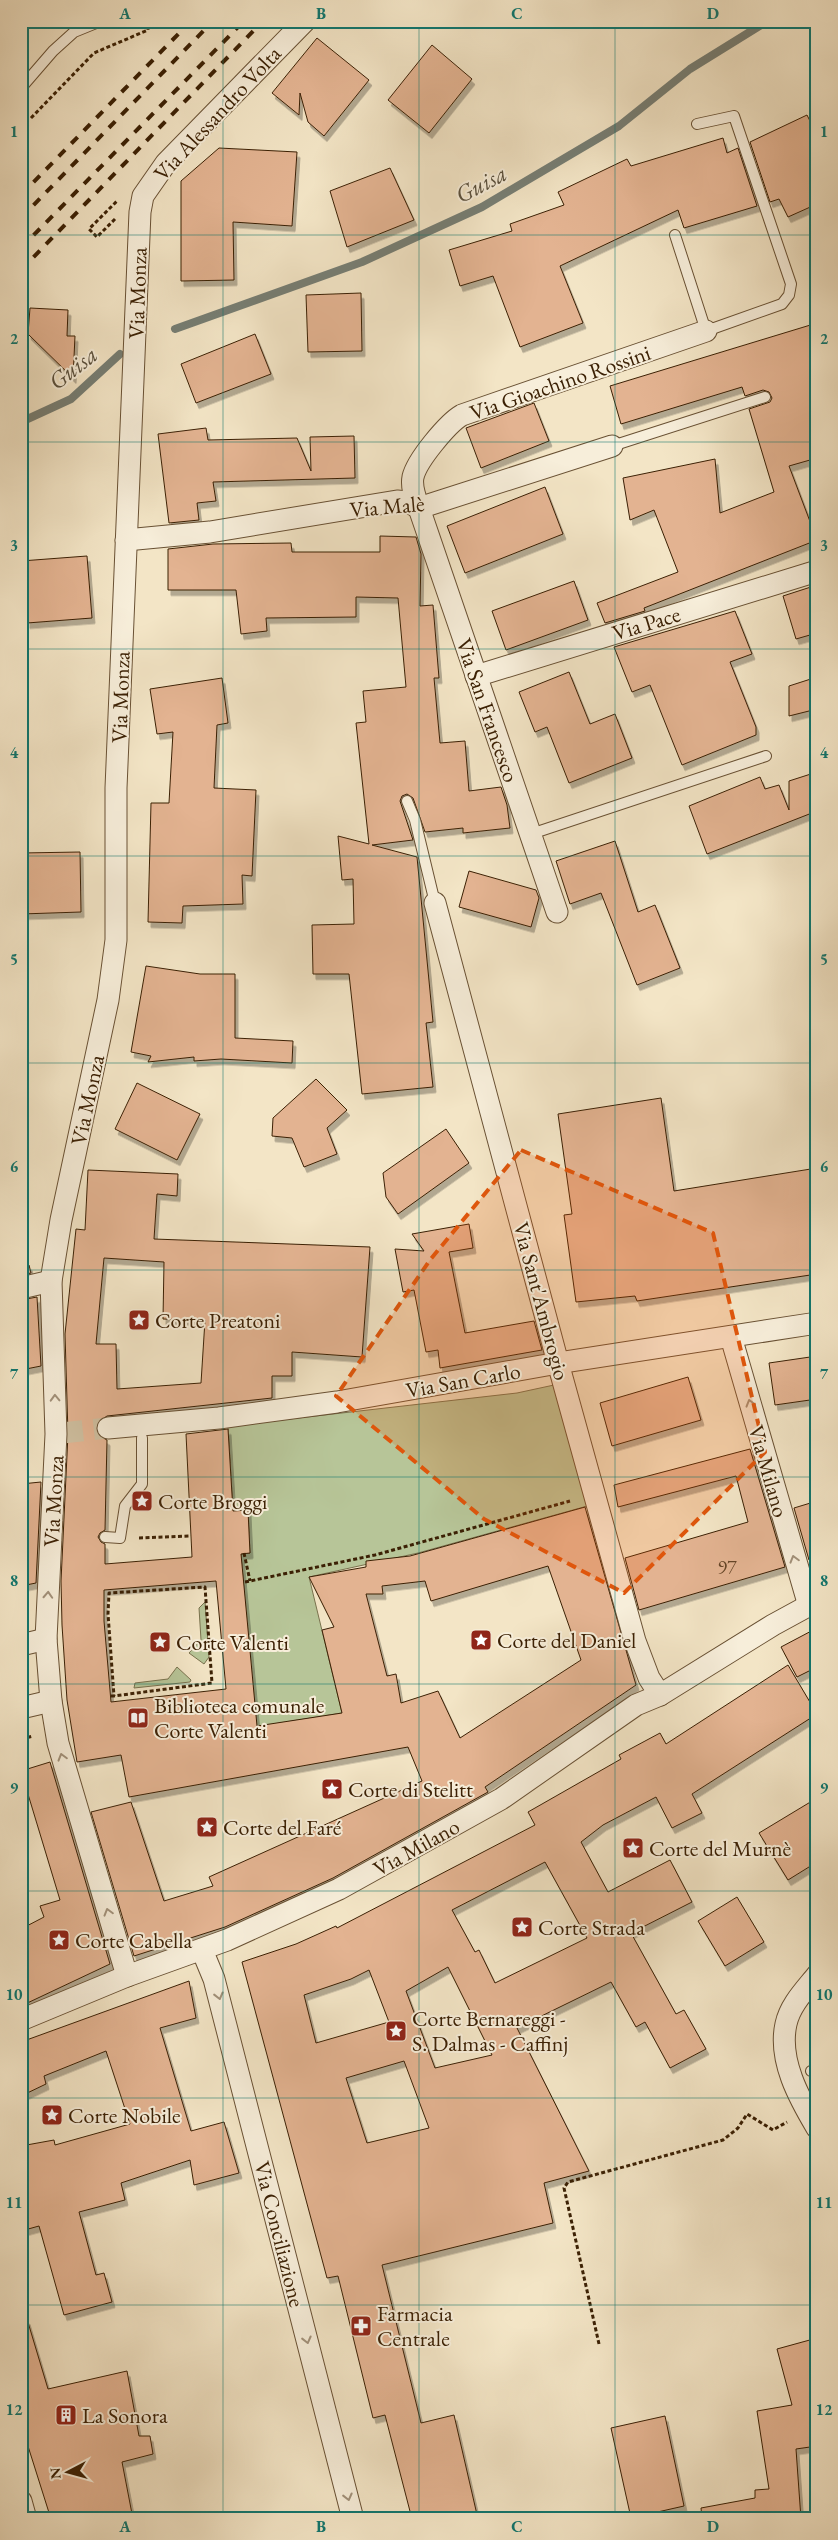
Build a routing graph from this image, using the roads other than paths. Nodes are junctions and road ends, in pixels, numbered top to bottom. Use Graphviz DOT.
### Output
graph roads {
  1 [pos="101,21"];
  2 [pos="305,21"];
  3 [pos="21,88"];
  4 [pos="697,124"];
  5 [pos="140,212"];
  6 [pos="675,235"];
  7 [pos="706,331"];
  8 [pos="765,397"];
  9 [pos="612,446"];
  10 [pos="419,508"];
  11 [pos="126,540"];
  12 [pos="817,571"];
  13 [pos="476,676"];
  14 [pos="766,756"];
  15 [pos="407,801"];
  16 [pos="531,834"];
  17 [pos="435,902"];
  18 [pos="557,912"];
  19 [pos="51,1281"];
  20 [pos="21,1288"];
  21 [pos="817,1323"];
  22 [pos="731,1337"];
  23 [pos="558,1363"];
  24 [pos="108,1428"];
  25 [pos="142,1438"];
  26 [pos="105,1537"];
  27 [pos="813,1603"];
  28 [pos="46,1639"];
  29 [pos="21,1645"];
  30 [pos="660,1695"];
  31 [pos="51,1701"];
  32 [pos="21,1708"];
  33 [pos="202,1950"];
  34 [pos="127,1976"];
  35 [pos="817,1976"];
  36 [pos="21,2020"];
  37 [pos="817,2128"];
  38 [pos="21,2501"];
  39 [pos="26,2519"];
  40 [pos="354,2519"];
  1 -- 3 [label="lane"];
  2 -- 5 [label="street, Via Alessandro Volta"];
  4 -- 7 [label="lane"];
  5 -- 11 [label="street, Via Monza"];
  6 -- 7 [label="lane"];
  7 -- 10 [label="street, Via Gioachino Rossini"];
  8 -- 9 [label="lane"];
  9 -- 10 [label="street, Via Malè"];
  10 -- 11 [label="street, Via Malè"];
  10 -- 13 [label="street, Via San Francesco"];
  11 -- 19 [label="street, Via Monza"];
  12 -- 13 [label="street, Via Pace"];
  13 -- 16 [label="street, Via San Francesco"];
  14 -- 16 [label="lane"];
  15 -- 17 [label="lane"];
  16 -- 18 [label="street, Via San Francesco"];
  17 -- 23 [label="street, Via Sant'Ambrogio"];
  19 -- 20 [label="street"];
  28 -- 19 [label="street, Via Monza, one-way"];
  21 -- 22 [label="street, Via San Carlo"];
  22 -- 23 [label="street, Via San Carlo"];
  27 -- 22 [label="street, Via Milano, one-way"];
  23 -- 24 [label="street, Via San Carlo"];
  23 -- 30 [label="street, Via Sant'Ambrogio"];
  25 -- 26 [label="lane"];
  27 -- 30 [label="street, Via Milano"];
  28 -- 29 [label="street"];
  28 -- 31 [label="street, Via Monza"];
  30 -- 33 [label="street, Via Milano"];
  31 -- 32 [label="street"];
  34 -- 31 [label="street, Via Monza, one-way"];
  33 -- 34 [label="street, Via Milano"];
  33 -- 40 [label="street, Via Conciliazione, one-way"];
  34 -- 36 [label="street, Via Milano"];
  35 -- 37 [label="street"];
  38 -- 39 [label="street"];
}
